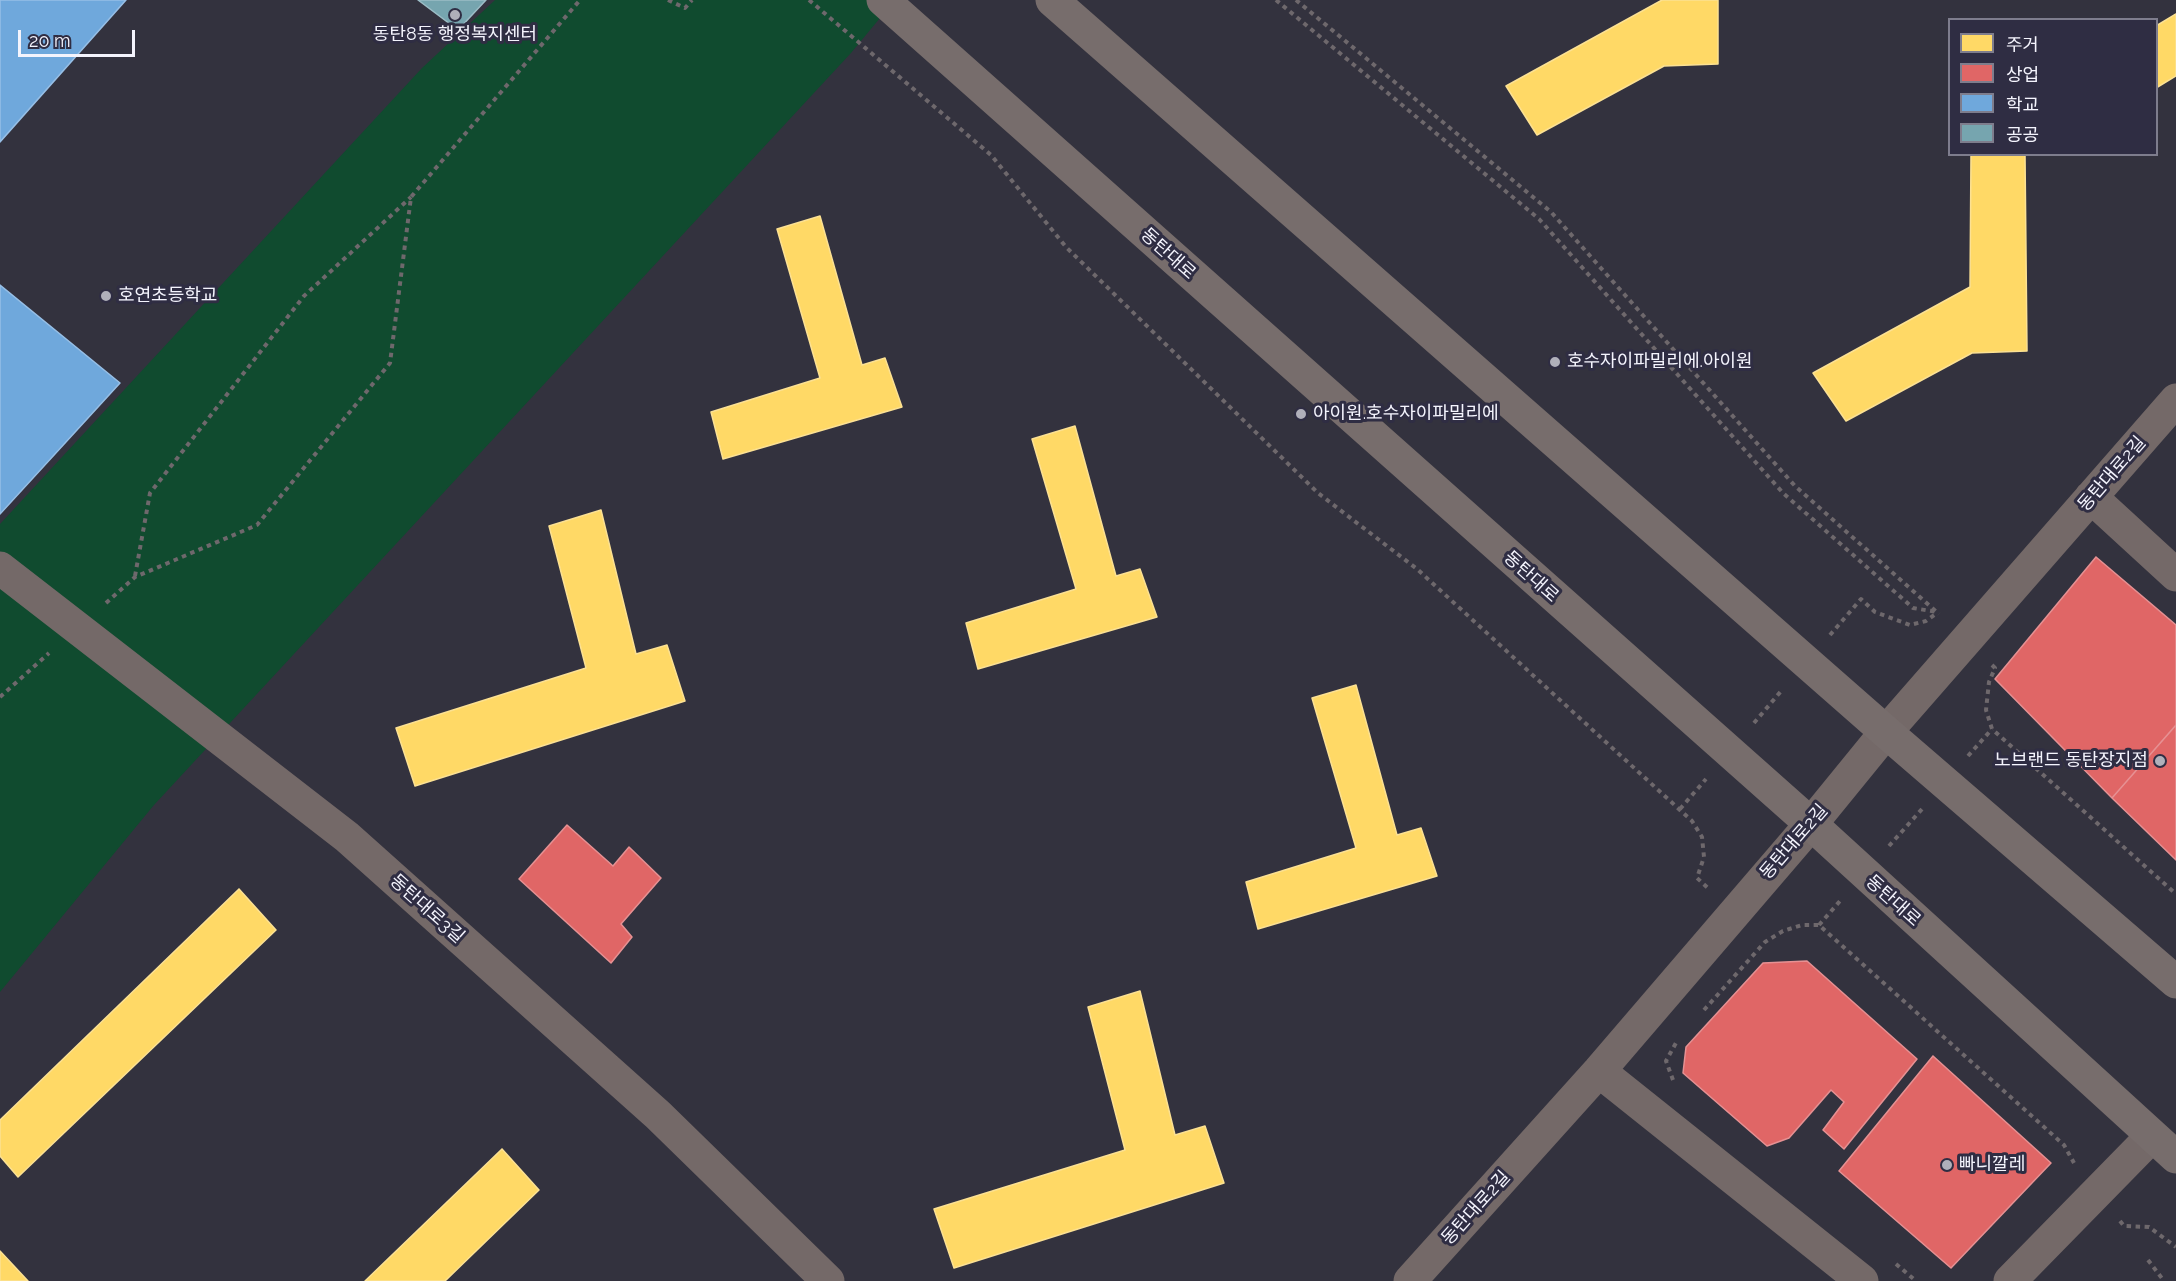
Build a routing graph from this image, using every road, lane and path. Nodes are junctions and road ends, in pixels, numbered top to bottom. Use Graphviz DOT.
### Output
graph roads {
  1 [pos="580,0"];
  2 [pos="668,0"];
  3 [pos="692,0"];
  4 [pos="809,0"];
  5 [pos="884,0"];
  6 [pos="1052,0"];
  7 [pos="1276,0"];
  8 [pos="1296,0"];
  9 [pos="411,197"];
  10 [pos="2176,400"];
  11 [pos="2091,497"];
  12 [pos="0,567"];
  13 [pos="2176,575"];
  14 [pos="135,577"];
  15 [pos="100,608"];
  16 [pos="1937,613"];
  17 [pos="58,646"];
  18 [pos="1807,662"];
  19 [pos="1995,668"];
  20 [pos="0,697"];
  21 [pos="1992,729"];
  22 [pos="1886,732"];
  23 [pos="1728,753"];
  24 [pos="1944,783"];
  25 [pos="1680,809"];
  26 [pos="1811,824"];
  27 [pos="1863,875"];
  28 [pos="1697,878"];
  29 [pos="2176,894"];
  30 [pos="1819,925"];
  31 [pos="2176,982"];
  32 [pos="1698,1017"];
  33 [pos="1683,1033"];
  34 [pos="1599,1071"];
  35 [pos="1681,1086"];
  36 [pos="2152,1136"];
  37 [pos="2176,1157"];
  38 [pos="2076,1172"];
  39 [pos="2124,1226"];
  40 [pos="2176,1246"];
  41 [pos="1889,1258"];
  42 [pos="2148,1260"];
  43 [pos="828,1281"];
  44 [pos="1410,1281"];
  45 [pos="1862,1281"];
  46 [pos="1916,1281"];
  47 [pos="2010,1281"];
  48 [pos="2164,1281"];
  1 -- 9 [label="path"];
  2 -- 3 [label="path"];
  4 -- 25 [label="path"];
  5 -- 23 [label="main road, 동탄대로"];
  6 -- 18 [label="main road"];
  7 -- 16 [label="path"];
  8 -- 16 [label="path"];
  9 -- 14 [label="path"];
  9 -- 14 [label="path"];
  10 -- 11 [label="street, 동탄대로2길"];
  11 -- 13 [label="street"];
  11 -- 22 [label="street, 동탄대로2길"];
  12 -- 43 [label="street, 동탄대로3길"];
  14 -- 15 [label="path"];
  16 -- 18 [label="path"];
  17 -- 20 [label="path"];
  18 -- 22 [label="main road"];
  18 -- 23 [label="path"];
  19 -- 21 [label="path"];
  21 -- 24 [label="path"];
  21 -- 29 [label="path"];
  22 -- 24 [label="main road"];
  22 -- 26 [label="street, 동탄대로2길"];
  23 -- 25 [label="path"];
  23 -- 26 [label="main road, 동탄대로"];
  24 -- 27 [label="path"];
  24 -- 31 [label="main road"];
  25 -- 28 [label="path"];
  26 -- 27 [label="main road, 동탄대로"];
  26 -- 34 [label="street, 동탄대로2길"];
  27 -- 30 [label="path"];
  27 -- 36 [label="main road, 동탄대로"];
  30 -- 32 [label="path"];
  30 -- 38 [label="path"];
  33 -- 35 [label="path"];
  34 -- 44 [label="street, 동탄대로2길"];
  34 -- 45 [label="street"];
  36 -- 37 [label="main road, 동탄대로"];
  36 -- 47 [label="street"];
  39 -- 40 [label="path"];
  41 -- 46 [label="path"];
  42 -- 48 [label="path"];
}
